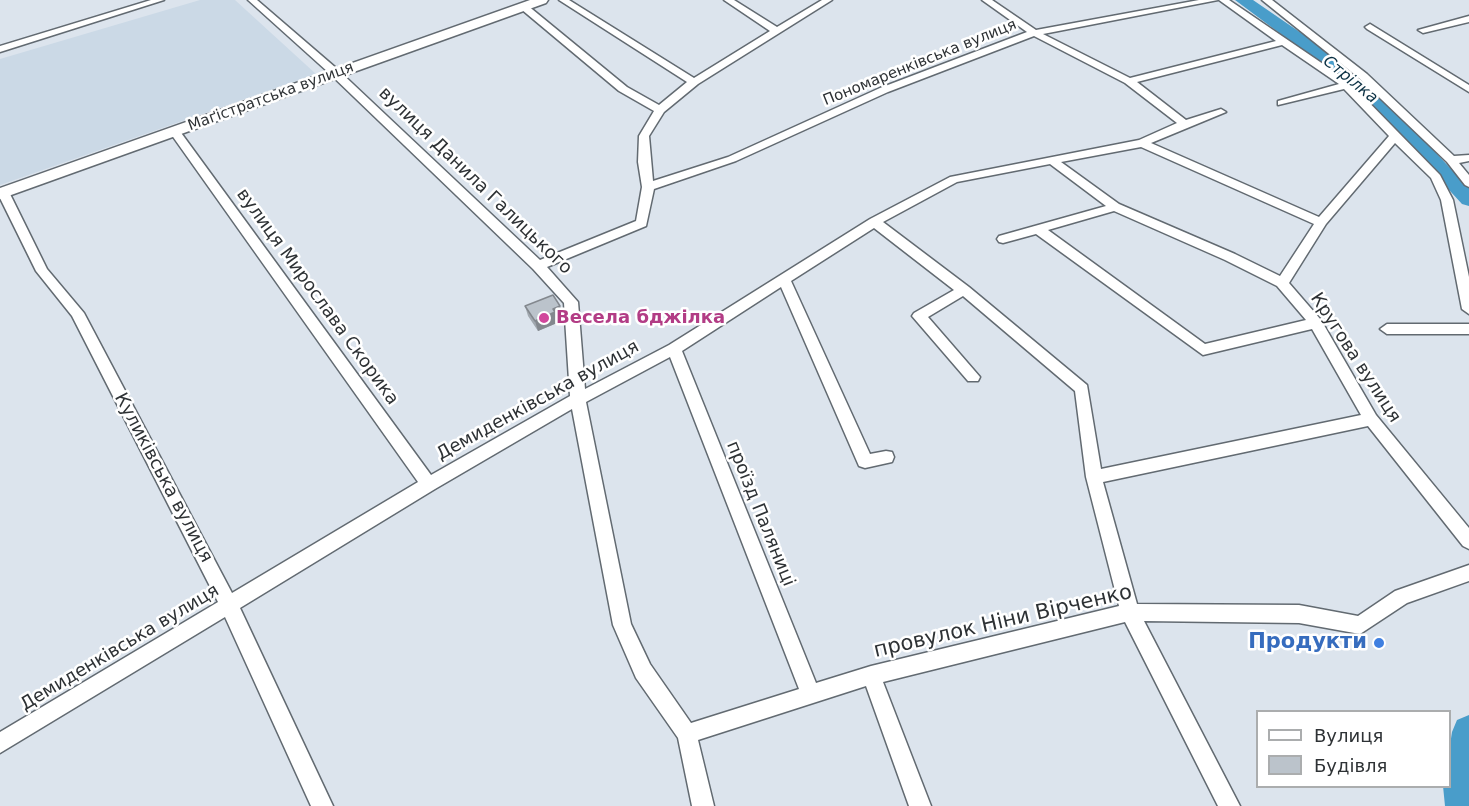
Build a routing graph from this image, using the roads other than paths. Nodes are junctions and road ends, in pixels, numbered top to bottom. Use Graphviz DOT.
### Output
graph roads {
  1 [pos="160,0"];
  2 [pos="252,0"];
  3 [pos="542,0"];
  4 [pos="563,0"];
  5 [pos="728,0"];
  6 [pos="828,0"];
  7 [pos="986,0"];
  8 [pos="1214,0"];
  9 [pos="1223,0"];
  10 [pos="1266,0"];
  11 [pos="524,7"];
  12 [pos="1469,19"];
  13 [pos="1370,27"];
  14 [pos="1423,30"];
  15 [pos="776,31"];
  16 [pos="1034,33"];
  17 [pos="1283,42"];
  18 [pos="0,49"];
  19 [pos="335,74"];
  20 [pos="1129,81"];
  21 [pos="694,82"];
  22 [pos="1346,86"];
  23 [pos="1469,89"];
  24 [pos="1282,103"];
  25 [pos="660,110"];
  26 [pos="1221,112"];
  27 [pos="1184,124"];
  28 [pos="175,132"];
  29 [pos="1395,136"];
  30 [pos="1142,143"];
  31 [pos="1469,158"];
  32 [pos="1451,160"];
  33 [pos="1053,161"];
  34 [pos="1469,183"];
  35 [pos="648,187"];
  36 [pos="2,193"];
  37 [pos="1115,207"];
  38 [pos="874,222"];
  39 [pos="1321,222"];
  40 [pos="1039,230"];
  41 [pos="1003,239"];
  42 [pos="538,266"];
  43 [pos="783,280"];
  44 [pos="1282,283"];
  45 [pos="964,290"];
  46 [pos="1469,309"];
  47 [pos="1316,323"];
  48 [pos="1387,329"];
  49 [pos="1469,329"];
  50 [pos="674,349"];
  51 [pos="972,377"];
  52 [pos="578,399"];
  53 [pos="1371,419"];
  54 [pos="886,457"];
  55 [pos="1094,477"];
  56 [pos="429,484"];
  57 [pos="1469,541"];
  58 [pos="1469,573"];
  59 [pos="229,605"];
  60 [pos="1130,612"];
  61 [pos="871,675"];
  62 [pos="810,693"];
  63 [pos="687,734"];
  64 [pos="0,743"];
  65 [pos="322,806"];
  66 [pos="703,806"];
  67 [pos="920,806"];
  68 [pos="1229,806"];
  1 -- 18 [label="street"];
  2 -- 19 [label="street, вулиця Данила Галицького"];
  3 -- 11 [label="street, Маґістратська вулиця"];
  4 -- 21 [label="street"];
  5 -- 15 [label="street"];
  6 -- 15 [label="street"];
  7 -- 16 [label="street"];
  8 -- 16 [label="street, Пономаренківська вулиця"];
  9 -- 17 [label="street"];
  10 -- 32 [label="street"];
  11 -- 19 [label="street, Маґістратська вулиця"];
  11 -- 25 [label="street"];
  12 -- 14 [label="street"];
  13 -- 23 [label="street"];
  15 -- 21 [label="street"];
  16 -- 20 [label="street"];
  16 -- 35 [label="street, Пономаренківська вулиця"];
  17 -- 20 [label="street"];
  17 -- 22 [label="street"];
  19 -- 28 [label="street, Маґістратська вулиця"];
  19 -- 42 [label="street, вулиця Данила Галицького"];
  20 -- 27 [label="street"];
  21 -- 25 [label="street"];
  22 -- 24 [label="street"];
  22 -- 29 [label="street"];
  25 -- 35 [label="street"];
  26 -- 27 [label="street, Демиденківська вулиця"];
  27 -- 30 [label="street, Демиденківська вулиця"];
  28 -- 36 [label="street, Маґістратська вулиця"];
  28 -- 56 [label="street, вулиця Мирослава Скорика"];
  29 -- 39 [label="street"];
  29 -- 46 [label="street"];
  30 -- 33 [label="street, Демиденківська вулиця"];
  30 -- 39 [label="street"];
  31 -- 32 [label="street"];
  32 -- 34 [label="street"];
  33 -- 37 [label="street"];
  33 -- 38 [label="street, Демиденківська вулиця"];
  35 -- 42 [label="street"];
  36 -- 59 [label="street, Куликівська вулиця"];
  37 -- 40 [label="street"];
  37 -- 44 [label="street"];
  38 -- 43 [label="street, Демиденківська вулиця"];
  38 -- 45 [label="street"];
  39 -- 44 [label="street"];
  40 -- 41 [label="street"];
  40 -- 47 [label="street"];
  42 -- 52 [label="street, вулиця Данила Галицького"];
  43 -- 50 [label="street, Демиденківська вулиця"];
  43 -- 54 [label="street"];
  44 -- 47 [label="street, Кругова вулиця"];
  45 -- 51 [label="street"];
  45 -- 55 [label="street"];
  47 -- 53 [label="street, Кругова вулиця"];
  48 -- 49 [label="street"];
  50 -- 52 [label="street, Демиденківська вулиця"];
  50 -- 62 [label="street, проїзд Паляниці"];
  52 -- 56 [label="street, Демиденківська вулиця"];
  52 -- 63 [label="street, вулиця Данила Галицького"];
  53 -- 55 [label="street"];
  53 -- 57 [label="street, Кругова вулиця"];
  55 -- 60 [label="street"];
  56 -- 59 [label="street, Демиденківська вулиця"];
  58 -- 60 [label="street, провулок Ніни Вірченко"];
  59 -- 64 [label="street, Демиденківська вулиця"];
  59 -- 65 [label="street, Куликівська вулиця"];
  60 -- 61 [label="street, провулок Ніни Вірченко"];
  60 -- 68 [label="street"];
  61 -- 62 [label="street, провулок Ніни Вірченко"];
  61 -- 67 [label="street"];
  62 -- 63 [label="street, провулок Ніни Вірченко"];
  63 -- 66 [label="street, вулиця Данила Галицького"];
}
